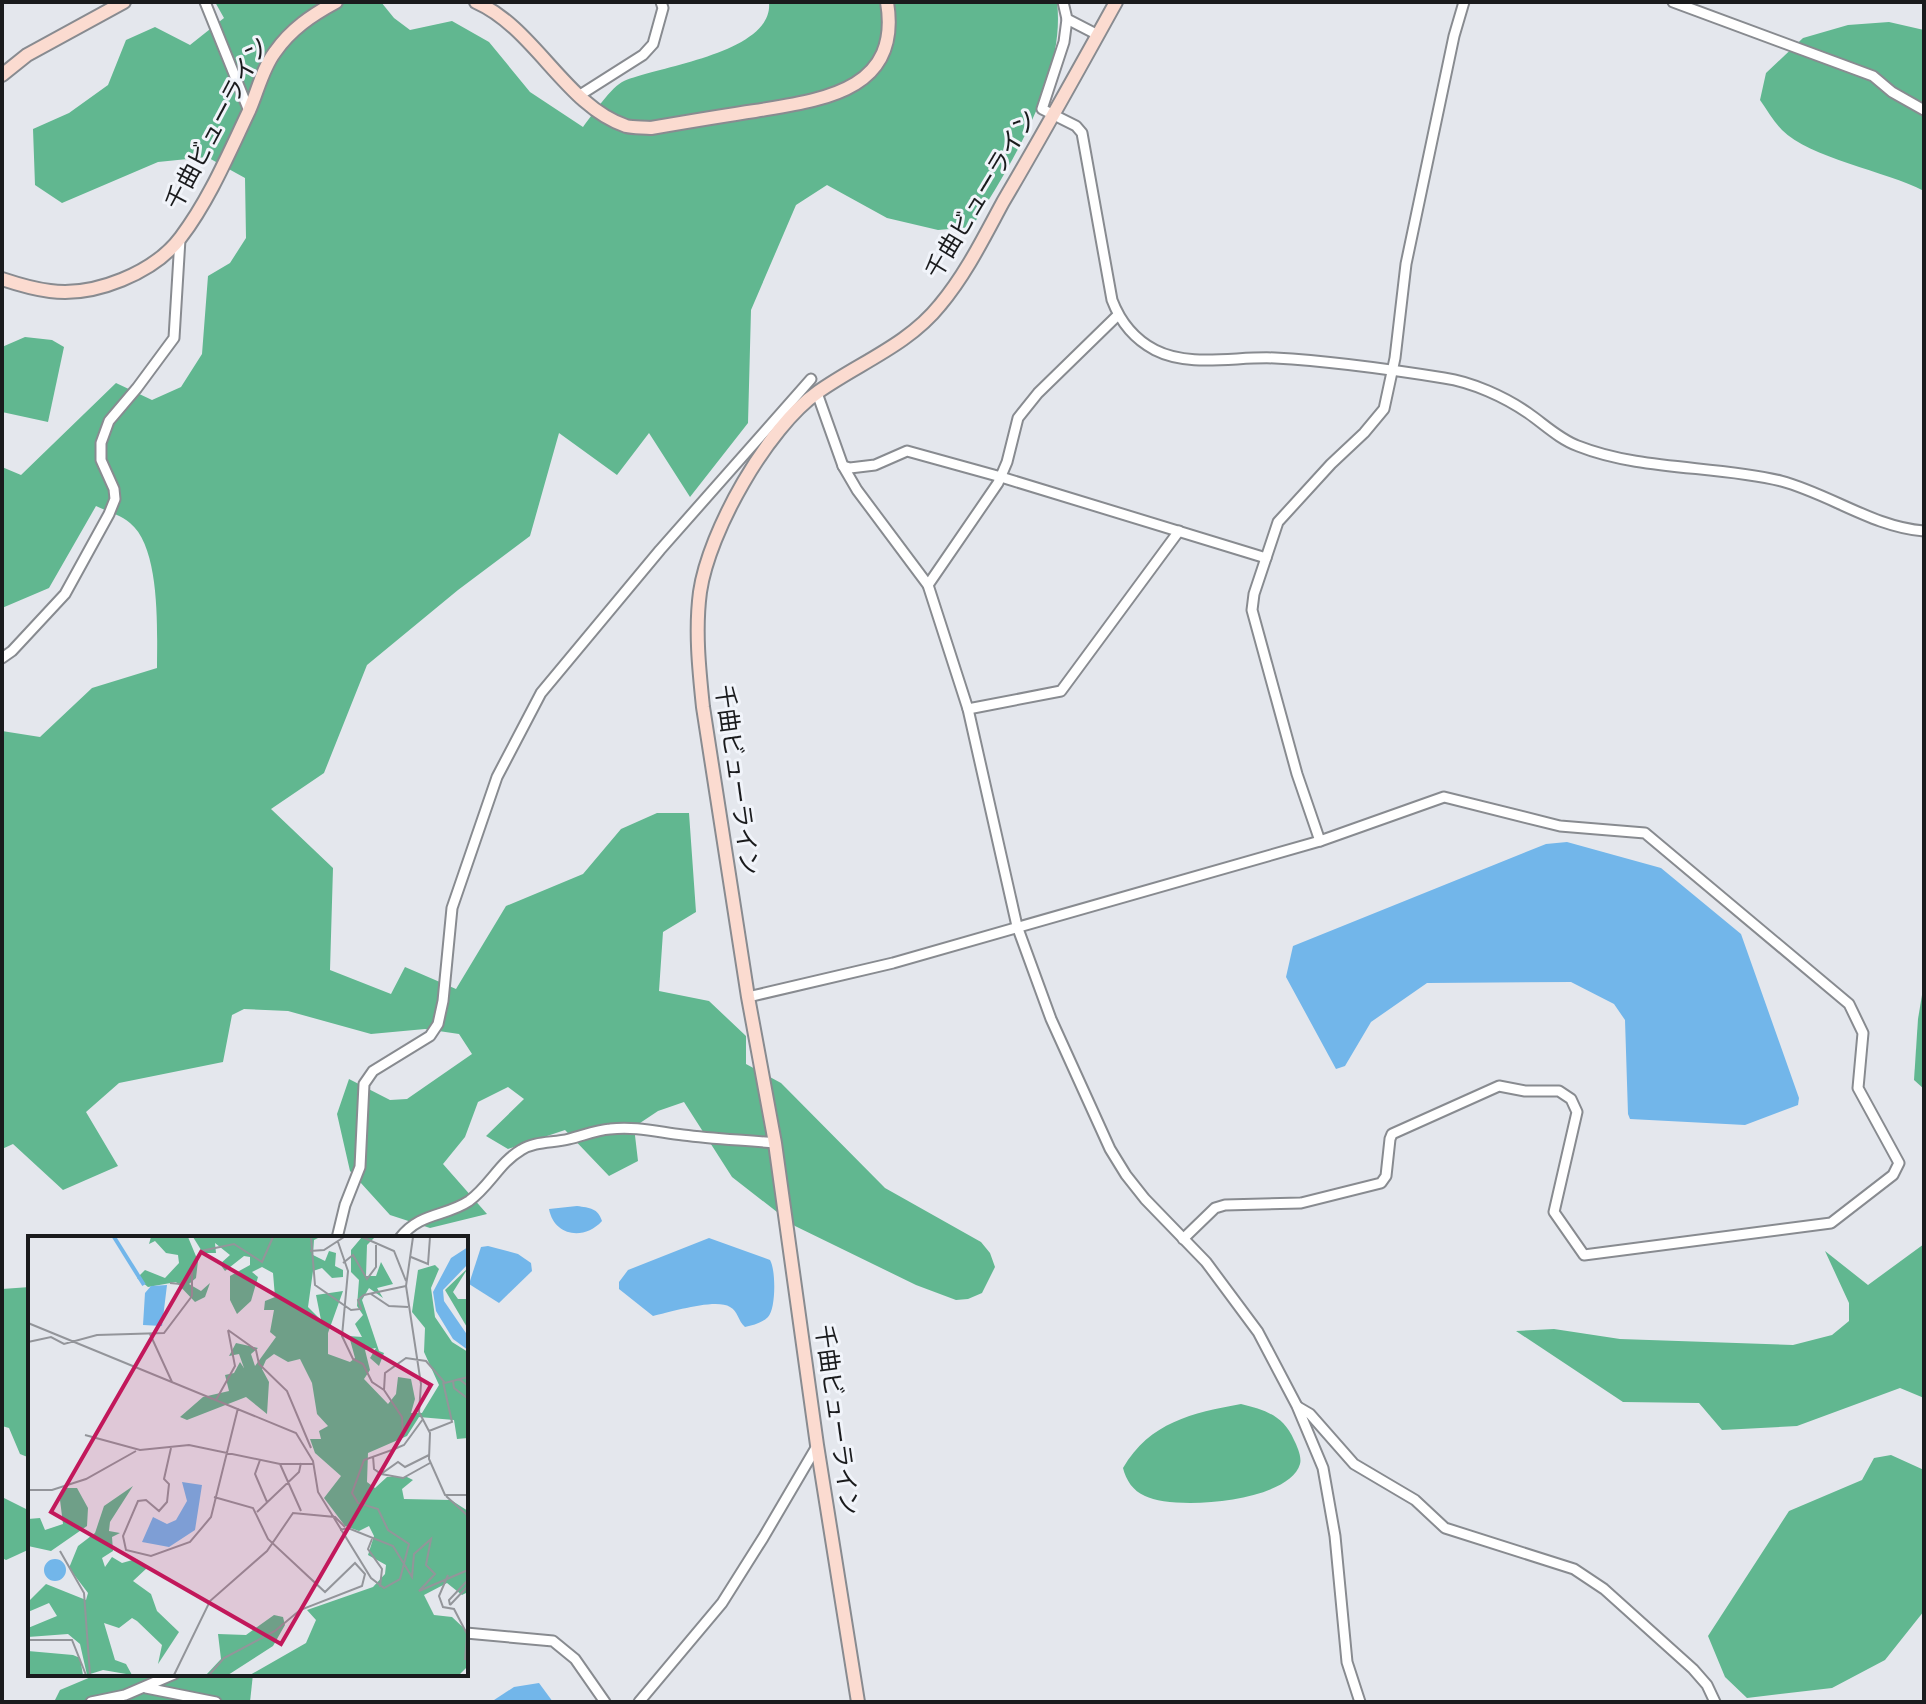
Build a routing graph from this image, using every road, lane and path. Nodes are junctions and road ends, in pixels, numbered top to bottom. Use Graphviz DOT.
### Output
graph roads {
  1 [pos="124,2"];
  2 [pos="205,2"];
  3 [pos="336,2"];
  4 [pos="661,2"];
  5 [pos="887,2"];
  6 [pos="1063,2"];
  7 [pos="1116,2"];
  8 [pos="1464,2"];
  9 [pos="1673,2"];
  10 [pos="483,4"];
  11 [pos="1067,19"];
  12 [pos="1098,35"];
  13 [pos="2,75"];
  14 [pos="580,95"];
  15 [pos="1924,110"];
  16 [pos="249,111"];
  17 [pos="1054,114"];
  18 [pos="180,239"];
  19 [pos="2,279"];
  20 [pos="1118,315"];
  21 [pos="1392,370"];
  22 [pos="811,379"];
  23 [pos="817,393"];
  24 [pos="843,466"];
  25 [pos="1001,477"];
  26 [pos="1179,531"];
  27 [pos="1924,531"];
  28 [pos="1266,558"];
  29 [pos="928,585"];
  30 [pos="2,658"];
  31 [pos="968,709"];
  32 [pos="1320,841"];
  33 [pos="1017,926"];
  34 [pos="748,997"];
  35 [pos="775,1143"];
  36 [pos="337,1236"];
  37 [pos="402,1236"];
  38 [pos="1183,1239"];
  39 [pos="1297,1406"];
  40 [pos="817,1445"];
  41 [pos="468,1633"];
  42 [pos="170,1676"];
  43 [pos="146,1688"];
  44 [pos="91,1702"];
  45 [pos="216,1702"];
  46 [pos="605,1702"];
  47 [pos="639,1702"];
  48 [pos="858,1702"];
  49 [pos="1360,1702"];
  50 [pos="1715,1702"];
  1 -- 13 [label="street"];
  2 -- 16 [label="street"];
  3 -- 16 [label="street, 千曲ビューライン"];
  4 -- 14 [label="street"];
  5 -- 14 [label="street"];
  6 -- 11 [label="street"];
  7 -- 12 [label="street, 千曲ビューライン"];
  8 -- 21 [label="street"];
  9 -- 15 [label="street"];
  10 -- 14 [label="street"];
  11 -- 12 [label="street"];
  11 -- 17 [label="street"];
  12 -- 17 [label="street, 千曲ビューライン"];
  16 -- 18 [label="street, 千曲ビューライン"];
  17 -- 20 [label="street"];
  17 -- 23 [label="street, 千曲ビューライン"];
  18 -- 19 [label="street, 千曲ビューライン"];
  18 -- 30 [label="street"];
  20 -- 21 [label="street"];
  20 -- 25 [label="street"];
  21 -- 27 [label="street"];
  21 -- 28 [label="street"];
  22 -- 36 [label="street"];
  23 -- 24 [label="street"];
  23 -- 34 [label="street, 千曲ビューライン"];
  24 -- 25 [label="street"];
  24 -- 29 [label="street"];
  25 -- 26 [label="street"];
  25 -- 29 [label="street"];
  26 -- 28 [label="street"];
  26 -- 31 [label="street"];
  28 -- 32 [label="street"];
  29 -- 31 [label="street"];
  31 -- 33 [label="street"];
  32 -- 33 [label="street"];
  32 -- 38 [label="street"];
  33 -- 34 [label="street"];
  33 -- 38 [label="street"];
  34 -- 35 [label="street, 千曲ビューライン"];
  35 -- 37 [label="street"];
  35 -- 40 [label="street, 千曲ビューライン"];
  38 -- 39 [label="street"];
  39 -- 49 [label="street"];
  39 -- 50 [label="street"];
  40 -- 47 [label="street"];
  40 -- 48 [label="street, 千曲ビューライン"];
  41 -- 46 [label="street"];
  42 -- 43 [label="street"];
  43 -- 44 [label="street"];
  43 -- 45 [label="street"];
}
